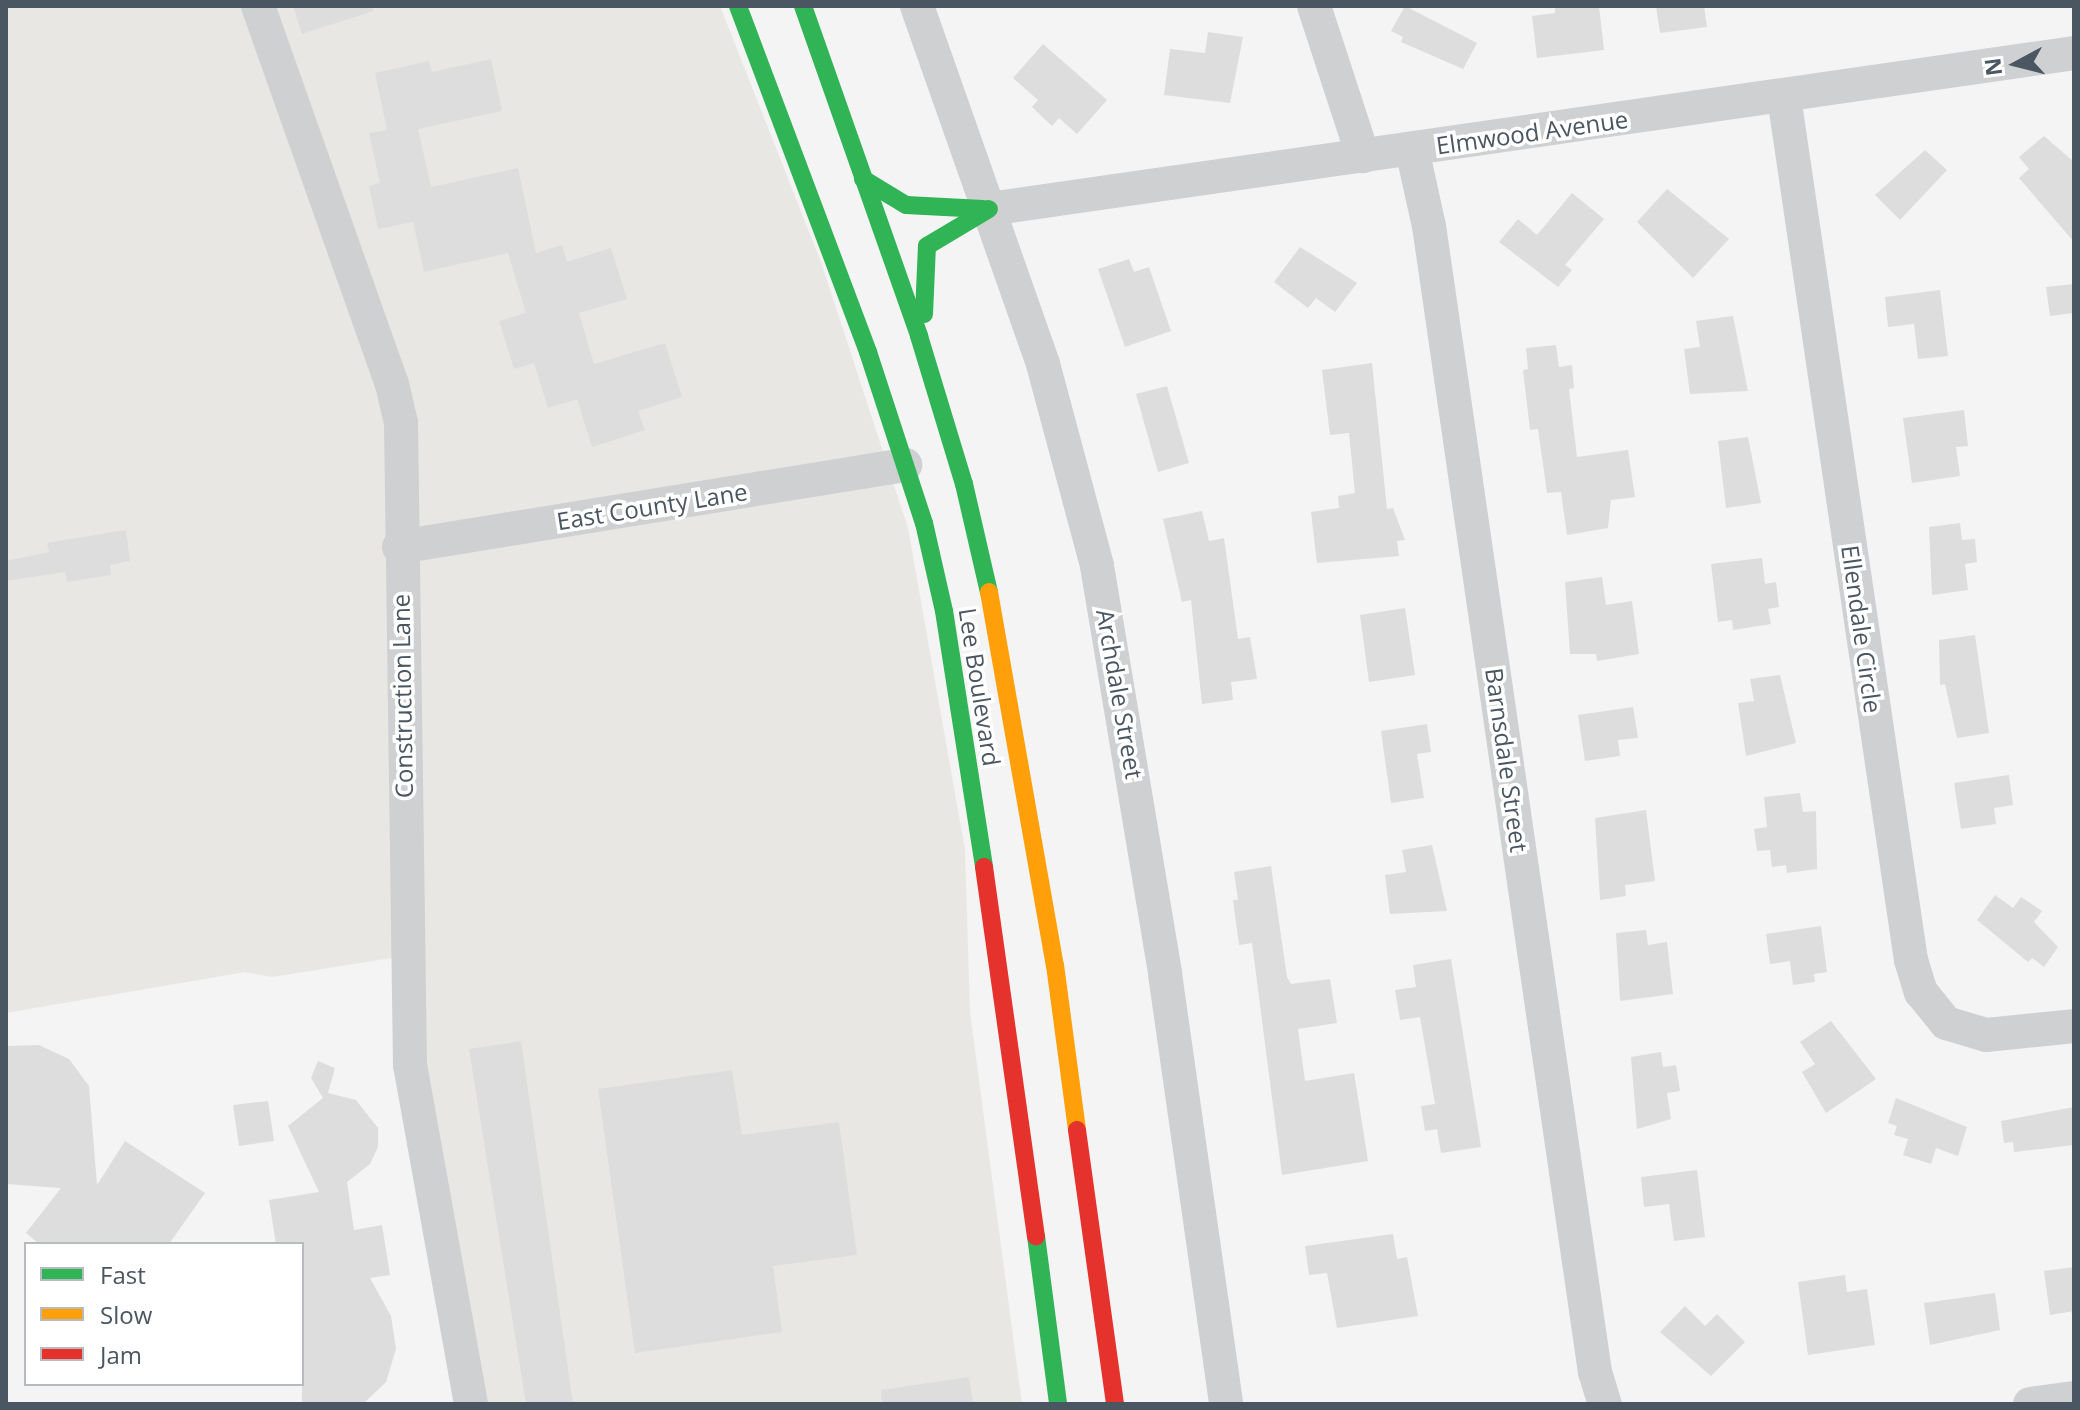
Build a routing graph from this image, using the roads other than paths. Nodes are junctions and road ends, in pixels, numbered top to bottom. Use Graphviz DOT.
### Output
graph roads {
  1 [pos="258,6"];
  2 [pos="738,6"];
  3 [pos="803,6"];
  4 [pos="917,6"];
  5 [pos="1314,6"];
  6 [pos="787,20"];
  7 [pos="819,51"];
  8 [pos="2074,53"];
  9 [pos="1784,97"];
  10 [pos="1412,149"];
  11 [pos="1363,156"];
  12 [pos="863,179"];
  13 [pos="989,209"];
  14 [pos="924,353"];
  15 [pos="955,451"];
  16 [pos="905,465"];
  17 [pos="399,547"];
  18 [pos="1008,1023"];
  19 [pos="2074,1026"];
  20 [pos="1028,1039"];
  21 [pos="1062,1181"];
  22 [pos="1089,1225"];
  23 [pos="1600,1388"];
  24 [pos="2074,1398"];
  25 [pos="471,1404"];
  26 [pos="1058,1404"];
  27 [pos="1115,1404"];
  28 [pos="1226,1404"];
  29 [pos="2030,1404"];
  1 -- 17 [label="street, Construction Lane"];
  2 -- 16 [label="main road, Lee Boulevard"];
  3 -- 7 [label="main road, Lee Boulevard"];
  4 -- 13 [label="street, Archdale Street"];
  5 -- 11 [label="street"];
  6 -- 7 [label="main road"];
  7 -- 12 [label="main road, Lee Boulevard"];
  8 -- 9 [label="street, Elmwood Avenue"];
  9 -- 10 [label="street, Elmwood Avenue"];
  9 -- 19 [label="street, Ellendale Circle"];
  10 -- 11 [label="street, Elmwood Avenue"];
  10 -- 23 [label="street, Barnsdale Street"];
  11 -- 13 [label="street, Elmwood Avenue"];
  12 -- 13 [label="main road"];
  12 -- 14 [label="main road, Lee Boulevard"];
  13 -- 14 [label="main road"];
  13 -- 28 [label="street, Archdale Street"];
  14 -- 15 [label="main road, Lee Boulevard"];
  15 -- 16 [label="main road"];
  15 -- 22 [label="main road, Lee Boulevard"];
  16 -- 17 [label="street, East County Lane"];
  16 -- 18 [label="main road, Lee Boulevard"];
  17 -- 25 [label="street, Construction Lane"];
  18 -- 20 [label="main road"];
  18 -- 26 [label="main road, Lee Boulevard"];
  21 -- 22 [label="main road"];
  22 -- 27 [label="main road, Lee Boulevard"];
  24 -- 29 [label="street"];
}
